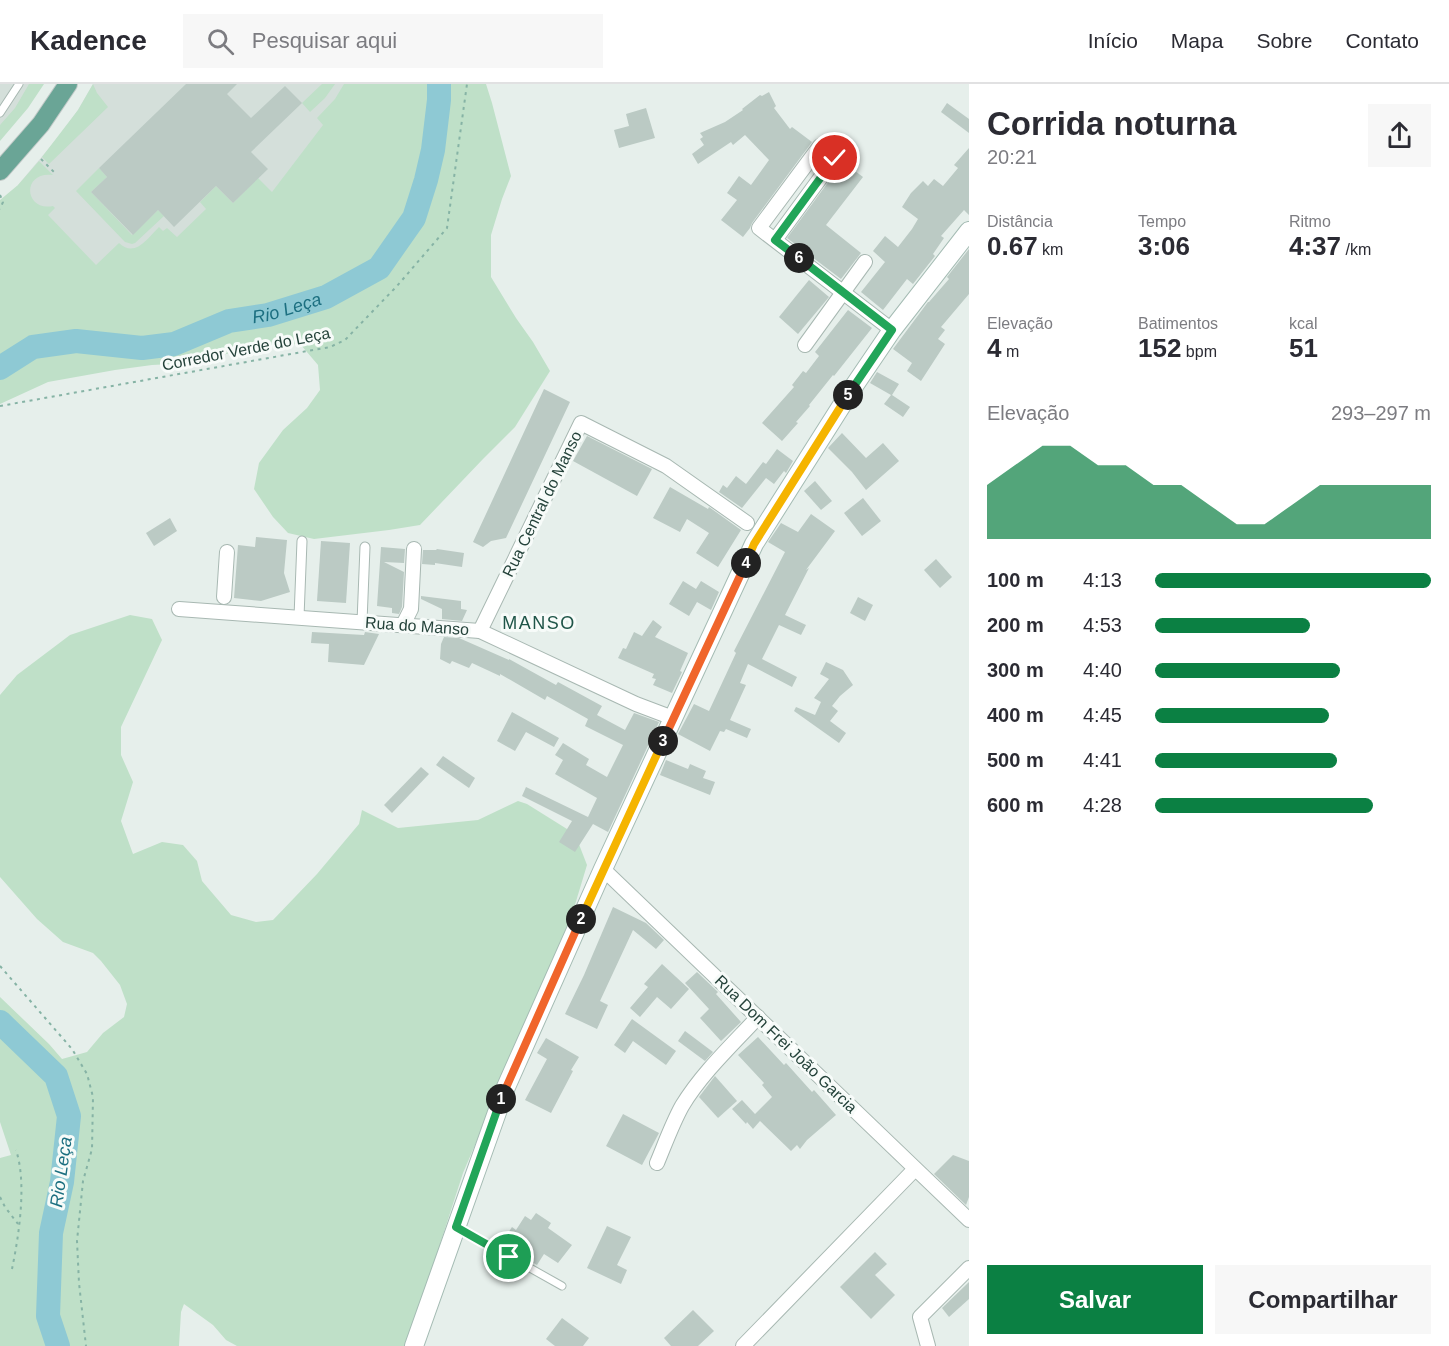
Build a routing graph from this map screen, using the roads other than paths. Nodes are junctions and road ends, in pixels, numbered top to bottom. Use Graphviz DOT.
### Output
graph roads {
  1 [pos="19,84"];
  2 [pos="68,84"];
  3 [pos="0,113"];
  4 [pos="0,171"];
  5 [pos="969,231"];
  6 [pos="775,240"];
  7 [pos="865,262"];
  8 [pos="843,292"];
  9 [pos="892,330"];
  10 [pos="806,345"];
  11 [pos="747,523"];
  12 [pos="302,541"];
  13 [pos="365,547"];
  14 [pos="414,549"];
  15 [pos="227,552"];
  16 [pos="224,605"];
  17 [pos="179,609"];
  18 [pos="299,617"];
  19 [pos="362,622"];
  20 [pos="403,625"];
  21 [pos="480,631"];
  22 [pos="673,718"];
  23 [pos="603,869"];
  24 [pos="758,1017"];
  25 [pos="657,1162"];
  26 [pos="915,1169"];
  27 [pos="969,1220"];
  28 [pos="456,1227"];
  29 [pos="969,1268"];
  30 [pos="562,1286"];
  31 [pos="414,1346"];
  32 [pos="743,1346"];
  33 [pos="928,1346"];
  1 -- 3 [label="lane"];
  2 -- 4 [label="main road"];
  5 -- 9 [label="main road"];
  6 -- 6 [label="street"];
  6 -- 8 [label="street"];
  7 -- 8 [label="street"];
  8 -- 9 [label="street"];
  8 -- 10 [label="street"];
  9 -- 22 [label="main road"];
  11 -- 21 [label="street, Rua Central do Manso"];
  12 -- 18 [label="street"];
  13 -- 19 [label="street"];
  14 -- 20 [label="street"];
  15 -- 16 [label="street"];
  16 -- 17 [label="street, Rua do Manso"];
  16 -- 18 [label="street, Rua do Manso"];
  18 -- 19 [label="street, Rua do Manso"];
  19 -- 20 [label="street, Rua do Manso"];
  20 -- 21 [label="street, Rua do Manso"];
  21 -- 22 [label="street, Rua do Manso"];
  22 -- 23 [label="main road"];
  23 -- 24 [label="street, Rua Dom Frei João Garcia"];
  23 -- 28 [label="main road"];
  24 -- 25 [label="street"];
  24 -- 26 [label="street, Rua Dom Frei João Garcia"];
  26 -- 27 [label="street, Rua Dom Frei João Garcia"];
  26 -- 32 [label="street"];
  28 -- 30 [label="lane"];
  28 -- 31 [label="main road"];
  29 -- 33 [label="street"];
}
